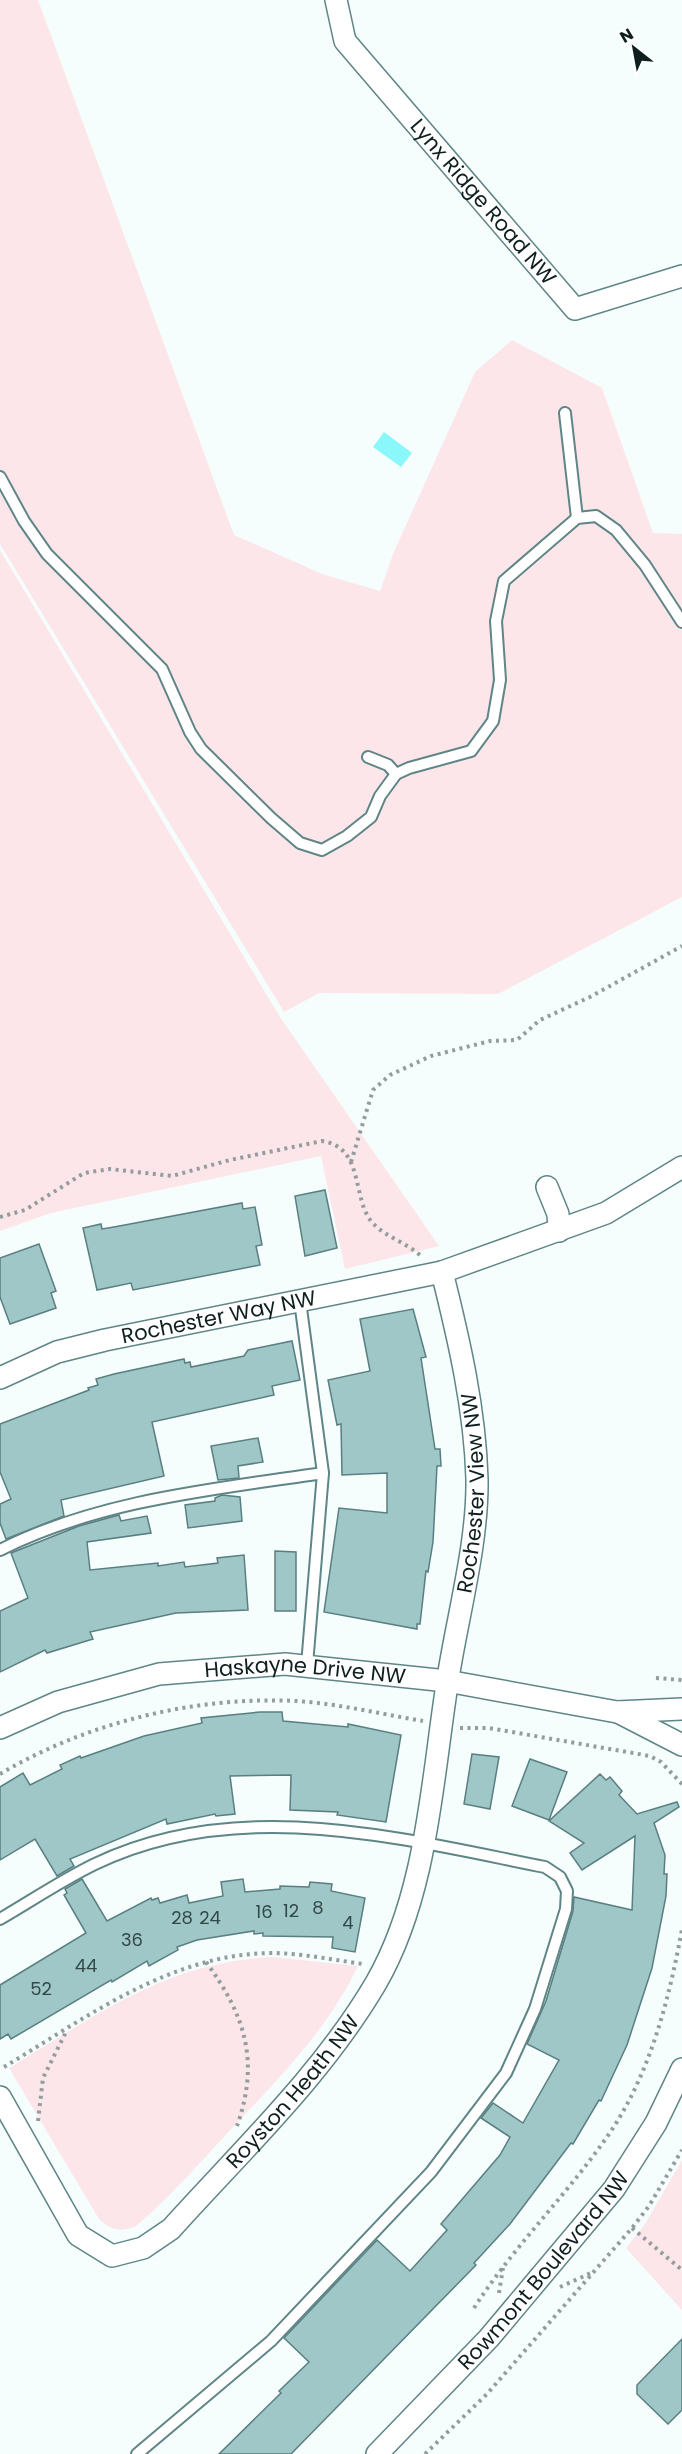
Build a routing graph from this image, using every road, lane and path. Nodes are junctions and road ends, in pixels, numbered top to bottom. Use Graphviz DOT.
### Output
graph roads {
  1 [pos="336,0"];
  2 [pos="682,276"];
  3 [pos="565,413"];
  4 [pos="0,477"];
  5 [pos="576,518"];
  6 [pos="682,622"];
  7 [pos="368,757"];
  8 [pos="396,774"];
  9 [pos="682,946"];
  10 [pos="351,1162"];
  11 [pos="682,1167"];
  12 [pos="547,1187"];
  13 [pos="0,1217"];
  14 [pos="559,1232"];
  15 [pos="422,1256"];
  16 [pos="442,1272"];
  17 [pos="300,1301"];
  18 [pos="0,1378"];
  19 [pos="323,1473"];
  20 [pos="0,1550"];
  21 [pos="307,1665"];
  22 [pos="656,1678"];
  23 [pos="682,1680"];
  24 [pos="447,1681"];
  25 [pos="682,1709"];
  26 [pos="617,1712"];
  27 [pos="441,1724"];
  28 [pos="0,1728"];
  29 [pos="682,1745"];
  30 [pos="0,1774"];
  31 [pos="682,1784"];
  32 [pos="423,1843"];
  33 [pos="0,1919"];
  34 [pos="682,1929"];
  35 [pos="206,1962"];
  36 [pos="363,1964"];
  37 [pos="67,2029"];
  38 [pos="4,2067"];
  39 [pos="682,2069"];
  40 [pos="0,2097"];
  41 [pos="38,2123"];
  42 [pos="237,2127"];
  43 [pos="682,2150"];
  44 [pos="632,2228"];
  45 [pos="682,2270"];
  46 [pos="474,2308"];
  47 [pos="137,2454"];
  48 [pos="377,2454"];
  49 [pos="425,2454"];
  1 -- 2 [label="street, Lynx Ridge Road NW"];
  3 -- 5 [label="lane"];
  4 -- 8 [label="lane"];
  5 -- 6 [label="lane"];
  5 -- 8 [label="lane"];
  7 -- 8 [label="lane"];
  9 -- 10 [label="path"];
  10 -- 13 [label="path"];
  10 -- 15 [label="path"];
  11 -- 14 [label="street, Rochester Way NW"];
  12 -- 14 [label="street"];
  14 -- 16 [label="street, Rochester Way NW"];
  16 -- 17 [label="street, Rochester Way NW"];
  16 -- 24 [label="street, Rochester View NW"];
  17 -- 18 [label="street, Rochester Way NW"];
  17 -- 19 [label="lane"];
  19 -- 20 [label="lane"];
  19 -- 21 [label="lane"];
  21 -- 24 [label="street, Haskayne Drive NW"];
  21 -- 28 [label="street, Haskayne Drive NW"];
  22 -- 23 [label="path"];
  24 -- 26 [label="street, Haskayne Drive NW"];
  24 -- 27 [label="street, Royston Heath NW"];
  25 -- 26 [label="street, Haskayne Drive NW"];
  26 -- 29 [label="street, Haskayne Drive NW"];
  27 -- 30 [label="path"];
  27 -- 31 [label="path"];
  27 -- 32 [label="street, Royston Heath NW"];
  32 -- 33 [label="lane"];
  32 -- 40 [label="street, Royston Heath NW"];
  32 -- 47 [label="lane"];
  34 -- 46 [label="path"];
  35 -- 36 [label="path"];
  35 -- 37 [label="path"];
  35 -- 42 [label="path"];
  37 -- 38 [label="path"];
  37 -- 41 [label="path"];
  39 -- 48 [label="street, Rowmont Boulevard NW"];
  43 -- 44 [label="path"];
  44 -- 45 [label="path"];
  44 -- 49 [label="path"];
}
